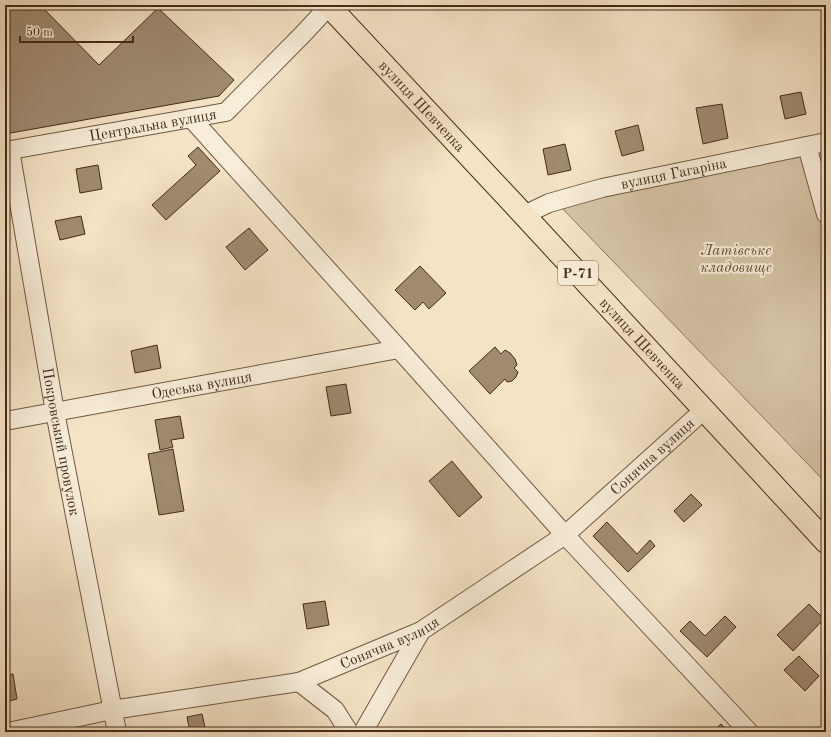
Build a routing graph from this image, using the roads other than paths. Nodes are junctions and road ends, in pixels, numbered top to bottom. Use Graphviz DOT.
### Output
graph roads {
  1 [pos="329,5"];
  2 [pos="191,118"];
  3 [pos="826,142"];
  4 [pos="807,146"];
  5 [pos="8,150"];
  6 [pos="826,214"];
  7 [pos="524,216"];
  8 [pos="399,349"];
  9 [pos="704,410"];
  10 [pos="56,412"];
  11 [pos="5,421"];
  12 [pos="565,535"];
  13 [pos="826,542"];
  14 [pos="421,631"];
  15 [pos="299,682"];
  16 [pos="112,710"];
  17 [pos="8,732"];
  18 [pos="117,732"];
  19 [pos="349,732"];
  20 [pos="363,732"];
  21 [pos="749,732"];
  1 -- 2 [label="street, Центральна вулиця"];
  1 -- 7 [label="main road, вулиця Шевченка / Р-71"];
  2 -- 5 [label="street, Центральна вулиця"];
  2 -- 8 [label="street"];
  3 -- 4 [label="street, вулиця Гагаріна"];
  4 -- 6 [label="street"];
  4 -- 7 [label="street, вулиця Гагаріна"];
  5 -- 10 [label="street, Покровський провулок"];
  7 -- 9 [label="main road, вулиця Шевченка / Р-71"];
  8 -- 10 [label="street, Одеська вулиця"];
  8 -- 12 [label="street"];
  9 -- 12 [label="street, Сонячна вулиця"];
  9 -- 13 [label="main road, вулиця Шевченка / Р-71"];
  10 -- 11 [label="street, Одеська вулиця"];
  10 -- 16 [label="street, Покровський провулок"];
  12 -- 14 [label="street, Сонячна вулиця"];
  12 -- 21 [label="street"];
  14 -- 15 [label="street, Сонячна вулиця"];
  14 -- 20 [label="street"];
  15 -- 16 [label="street, Сонячна вулиця"];
  15 -- 19 [label="street"];
  16 -- 17 [label="street, Сонячна вулиця"];
  16 -- 18 [label="street, Покровський провулок"];
}
